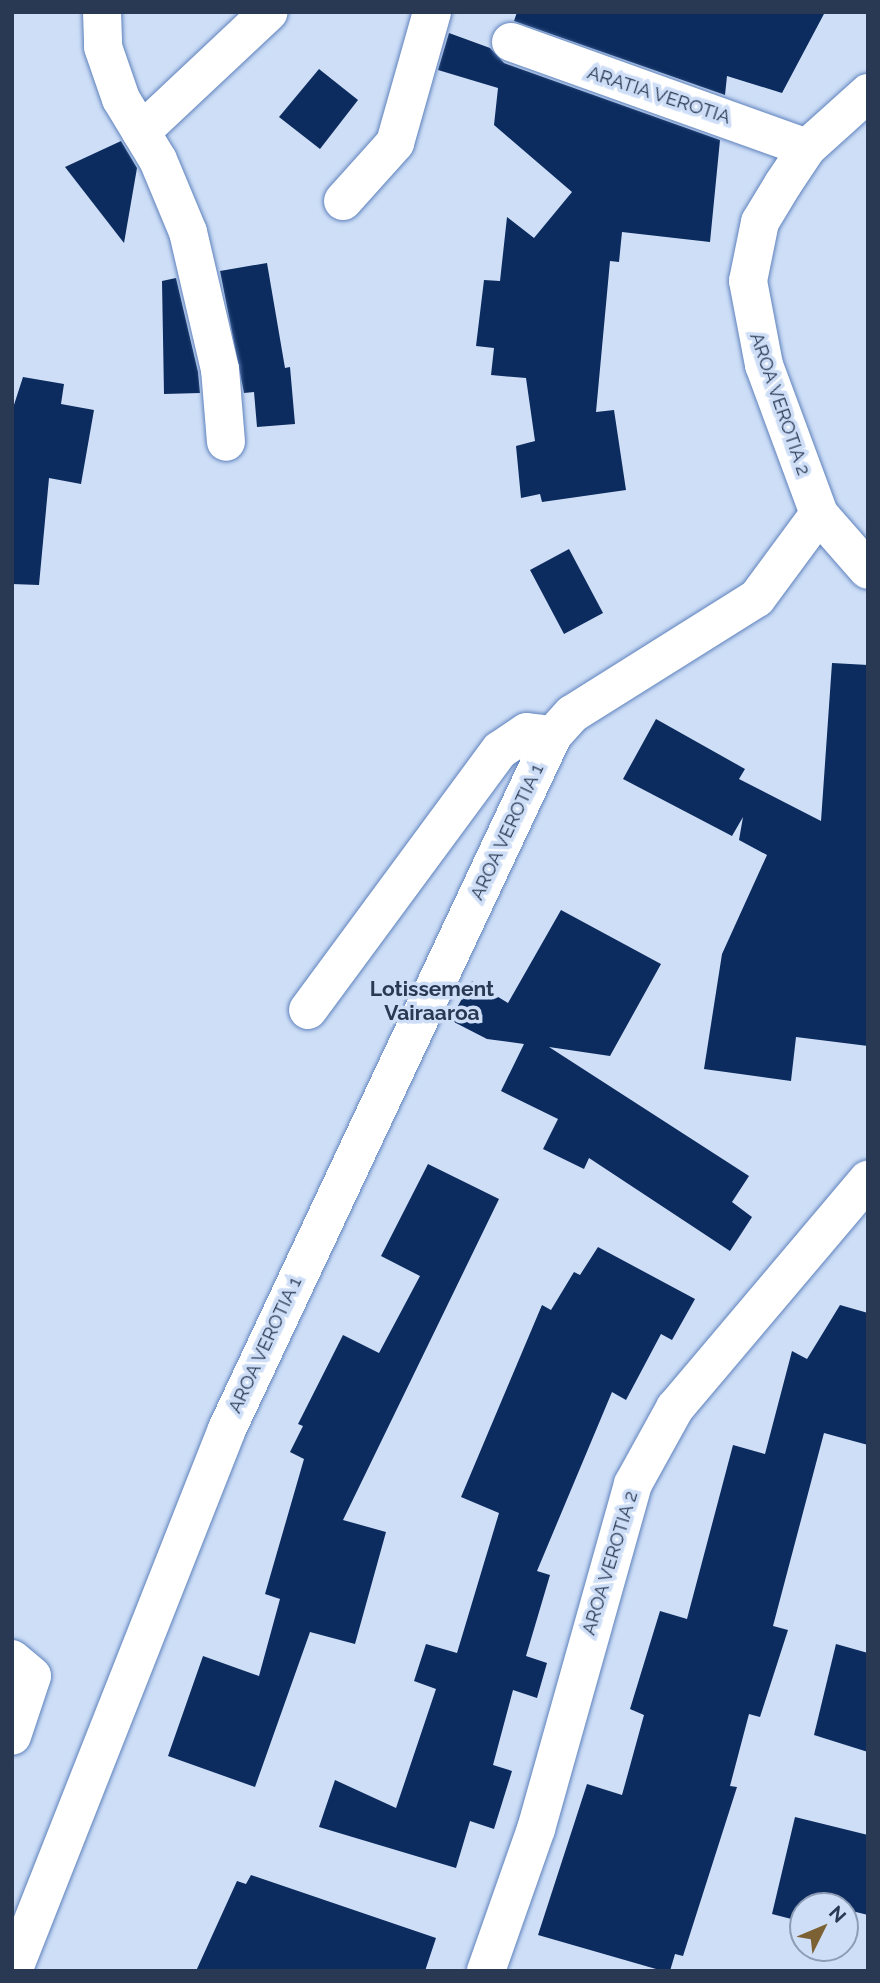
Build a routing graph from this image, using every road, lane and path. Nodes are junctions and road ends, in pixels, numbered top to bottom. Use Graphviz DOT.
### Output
graph roads {
  1 [pos="102,12"];
  2 [pos="268,12"];
  3 [pos="432,12"];
  4 [pos="511,42"];
  5 [pos="868,93"];
  6 [pos="141,132"];
  7 [pos="807,148"];
  8 [pos="343,201"];
  9 [pos="226,442"];
  10 [pos="818,514"];
  11 [pos="868,570"];
  12 [pos="553,735"];
  13 [pos="307,1010"];
  14 [pos="868,1180"];
  15 [pos="12,1659"];
  16 [pos="12,1736"];
  17 [pos="13,1971"];
  18 [pos="486,1971"];
  1 -- 6 [label="street"];
  2 -- 6 [label="street"];
  3 -- 8 [label="street"];
  4 -- 7 [label="street, ARATIA VEROTIA"];
  5 -- 7 [label="street, AROA VEROTIA 2"];
  6 -- 9 [label="street"];
  7 -- 10 [label="street, AROA VEROTIA 2"];
  10 -- 11 [label="street, AROA VEROTIA 2"];
  10 -- 12 [label="street, AROA VEROTIA 1"];
  12 -- 13 [label="street, AROA VEROTIA 1"];
  12 -- 17 [label="street, AROA VEROTIA 1"];
  14 -- 18 [label="street, AROA VEROTIA 2"];
  15 -- 16 [label="street"];
}
